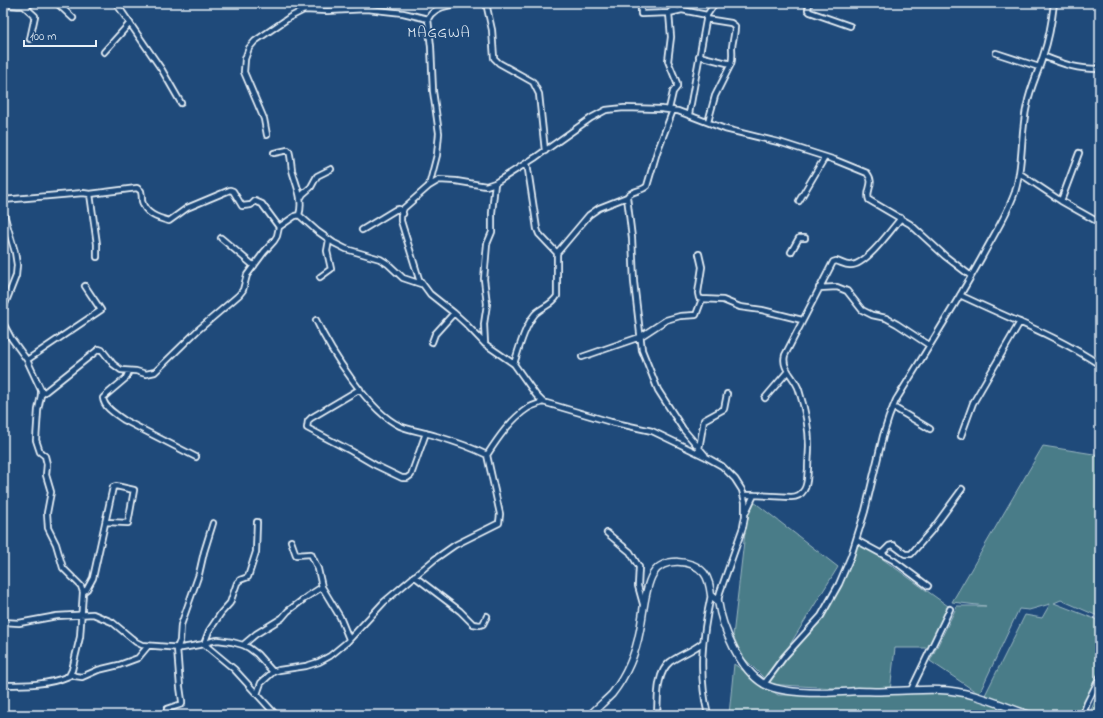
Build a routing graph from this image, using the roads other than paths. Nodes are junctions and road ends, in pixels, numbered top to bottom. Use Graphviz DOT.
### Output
graph roads {
  1 [pos="32,3"];
  2 [pos="57,3"];
  3 [pos="116,3"];
  4 [pos="290,3"];
  5 [pos="486,3"];
  6 [pos="490,3"];
  7 [pos="641,3"];
  8 [pos="680,3"];
  9 [pos="710,3"];
  10 [pos="715,3"];
  11 [pos="809,3"];
  12 [pos="1054,3"];
  13 [pos="3,6"];
  14 [pos="24,6"];
  15 [pos="304,10"];
  16 [pos="669,13"];
  17 [pos="707,15"];
  18 [pos="73,18"];
  19 [pos="428,18"];
  20 [pos="130,23"];
  21 [pos="850,26"];
  22 [pos="30,39"];
  23 [pos="104,52"];
  24 [pos="996,53"];
  25 [pos="700,56"];
  26 [pos="1043,56"];
  27 [pos="731,64"];
  28 [pos="1039,67"];
  29 [pos="1100,69"];
  30 [pos="181,103"];
  31 [pos="671,110"];
  32 [pos="689,114"];
  33 [pos="708,122"];
  34 [pos="266,135"];
  35 [pos="545,151"];
  36 [pos="274,153"];
  37 [pos="1079,153"];
  38 [pos="825,157"];
  39 [pos="527,163"];
  40 [pos="332,169"];
  41 [pos="1019,173"];
  42 [pos="495,183"];
  43 [pos="429,186"];
  44 [pos="90,194"];
  45 [pos="627,196"];
  46 [pos="300,199"];
  47 [pos="3,200"];
  48 [pos="798,201"];
  49 [pos="1061,201"];
  50 [pos="3,211"];
  51 [pos="403,214"];
  52 [pos="299,215"];
  53 [pos="901,218"];
  54 [pos="1100,223"];
  55 [pos="5,226"];
  56 [pos="279,227"];
  57 [pos="362,230"];
  58 [pos="221,238"];
  59 [pos="805,238"];
  60 [pos="329,240"];
  61 [pos="790,252"];
  62 [pos="557,253"];
  63 [pos="699,254"];
  64 [pos="97,257"];
  65 [pos="254,266"];
  66 [pos="320,276"];
  67 [pos="971,276"];
  68 [pos="421,284"];
  69 [pos="86,286"];
  70 [pos="819,288"];
  71 [pos="960,295"];
  72 [pos="702,299"];
  73 [pos="3,312"];
  74 [pos="454,313"];
  75 [pos="316,320"];
  76 [pos="802,320"];
  77 [pos="1020,322"];
  78 [pos="3,323"];
  79 [pos="640,336"];
  80 [pos="432,342"];
  81 [pos="484,344"];
  82 [pos="929,345"];
  83 [pos="582,357"];
  84 [pos="27,360"];
  85 [pos="514,364"];
  86 [pos="1100,365"];
  87 [pos="129,371"];
  88 [pos="788,371"];
  89 [pos="360,388"];
  90 [pos="42,394"];
  91 [pos="727,394"];
  92 [pos="765,398"];
  93 [pos="543,402"];
  94 [pos="893,407"];
  95 [pos="930,429"];
  96 [pos="426,433"];
  97 [pos="961,436"];
  98 [pos="700,449"];
  99 [pos="487,455"];
  100 [pos="196,457"];
  101 [pos="706,457"];
  102 [pos="962,489"];
  103 [pos="754,494"];
  104 [pos="743,495"];
  105 [pos="745,516"];
  106 [pos="106,522"];
  107 [pos="257,522"];
  108 [pos="213,523"];
  109 [pos="607,532"];
  110 [pos="856,540"];
  111 [pos="291,541"];
  112 [pos="882,553"];
  113 [pos="414,576"];
  114 [pos="928,586"];
  115 [pos="322,587"];
  116 [pos="83,592"];
  117 [pos="711,595"];
  118 [pos="718,601"];
  119 [pos="644,607"];
  120 [pos="950,610"];
  121 [pos="82,614"];
  122 [pos="487,616"];
  123 [pos="3,622"];
  124 [pos="349,639"];
  125 [pos="702,643"];
  126 [pos="204,644"];
  127 [pos="243,645"];
  128 [pos="148,646"];
  129 [pos="177,648"];
  130 [pos="273,672"];
  131 [pos="71,674"];
  132 [pos="1100,677"];
  133 [pos="764,684"];
  134 [pos="3,685"];
  135 [pos="911,690"];
  136 [pos="257,694"];
  137 [pos="166,715"];
  138 [pos="276,715"];
  139 [pos="590,715"];
  140 [pos="657,715"];
  141 [pos="708,715"];
  142 [pos="1030,715"];
  143 [pos="1083,715"];
  1 -- 14 [label="street"];
  2 -- 18 [label="street"];
  3 -- 20 [label="street"];
  4 -- 15 [label="street"];
  5 -- 6 [label="street"];
  5 -- 19 [label="street"];
  5 -- 35 [label="street"];
  7 -- 16 [label="street"];
  8 -- 16 [label="street"];
  9 -- 17 [label="street"];
  10 -- 17 [label="street"];
  11 -- 21 [label="street"];
  12 -- 26 [label="street"];
  13 -- 14 [label="street"];
  14 -- 22 [label="street"];
  15 -- 19 [label="street"];
  15 -- 34 [label="street"];
  16 -- 17 [label="street"];
  16 -- 31 [label="street"];
  17 -- 25 [label="street"];
  17 -- 27 [label="street"];
  19 -- 43 [label="street"];
  20 -- 23 [label="street"];
  20 -- 30 [label="street"];
  24 -- 28 [label="street"];
  25 -- 27 [label="street"];
  25 -- 32 [label="street"];
  26 -- 28 [label="street"];
  26 -- 29 [label="street"];
  27 -- 33 [label="street"];
  28 -- 41 [label="street"];
  31 -- 32 [label="street"];
  31 -- 35 [label="street"];
  31 -- 45 [label="street"];
  32 -- 33 [label="street"];
  33 -- 38 [label="street"];
  35 -- 39 [label="street"];
  36 -- 46 [label="street"];
  37 -- 49 [label="street"];
  38 -- 48 [label="street"];
  38 -- 53 [label="street"];
  39 -- 42 [label="street"];
  39 -- 62 [label="street"];
  40 -- 46 [label="street"];
  41 -- 49 [label="street"];
  41 -- 67 [label="street"];
  42 -- 43 [label="street"];
  42 -- 81 [label="street"];
  43 -- 51 [label="street"];
  44 -- 47 [label="street"];
  44 -- 56 [label="street"];
  44 -- 64 [label="street"];
  45 -- 62 [label="street"];
  45 -- 79 [label="street"];
  46 -- 52 [label="street"];
  49 -- 54 [label="street"];
  50 -- 55 [label="street"];
  51 -- 57 [label="street"];
  51 -- 68 [label="street"];
  52 -- 56 [label="street"];
  52 -- 60 [label="street"];
  53 -- 67 [label="street"];
  53 -- 70 [label="street"];
  55 -- 73 [label="street"];
  56 -- 65 [label="street"];
  58 -- 65 [label="street"];
  59 -- 61 [label="street"];
  60 -- 66 [label="street"];
  60 -- 68 [label="street"];
  62 -- 85 [label="street"];
  63 -- 72 [label="street"];
  65 -- 87 [label="street"];
  67 -- 71 [label="street"];
  68 -- 74 [label="street"];
  69 -- 84 [label="street"];
  70 -- 76 [label="street"];
  70 -- 82 [label="street"];
  71 -- 77 [label="street"];
  71 -- 82 [label="street"];
  72 -- 76 [label="street"];
  72 -- 79 [label="street"];
  74 -- 80 [label="street"];
  74 -- 81 [label="street"];
  75 -- 89 [label="street"];
  76 -- 88 [label="street"];
  77 -- 86 [label="street"];
  77 -- 97 [label="street"];
  78 -- 84 [label="street"];
  79 -- 83 [label="street"];
  79 -- 98 [label="street"];
  81 -- 85 [label="street"];
  82 -- 94 [label="street"];
  84 -- 90 [label="street"];
  85 -- 93 [label="street"];
  87 -- 90 [label="street"];
  87 -- 100 [label="street"];
  88 -- 92 [label="street"];
  88 -- 103 [label="street"];
  89 -- 96 [label="street"];
  89 -- 96 [label="street"];
  90 -- 116 [label="street"];
  91 -- 98 [label="street"];
  93 -- 99 [label="street"];
  93 -- 101 [label="street"];
  94 -- 95 [label="street"];
  94 -- 110 [label="street"];
  96 -- 99 [label="street"];
  98 -- 101 [label="street"];
  99 -- 113 [label="street"];
  101 -- 104 [label="street"];
  102 -- 112 [label="street"];
  103 -- 104 [label="street"];
  103 -- 105 [label="street"];
  104 -- 105 [label="street"];
  105 -- 118 [label="street"];
  106 -- 106 [label="street"];
  106 -- 116 [label="street"];
  107 -- 126 [label="street"];
  108 -- 129 [label="street"];
  109 -- 119 [label="street"];
  110 -- 112 [label="street"];
  110 -- 133 [label="street"];
  111 -- 115 [label="street"];
  112 -- 114 [label="street"];
  113 -- 122 [label="street"];
  113 -- 124 [label="street"];
  115 -- 124 [label="street"];
  115 -- 127 [label="street"];
  116 -- 121 [label="street"];
  117 -- 118 [label="street"];
  117 -- 119 [label="street"];
  117 -- 125 [label="street"];
  118 -- 133 [label="street"];
  119 -- 139 [label="street"];
  120 -- 135 [label="street"];
  121 -- 123 [label="street"];
  121 -- 128 [label="street"];
  121 -- 131 [label="street"];
  124 -- 130 [label="street"];
  125 -- 140 [label="street"];
  125 -- 141 [label="street"];
  126 -- 127 [label="street"];
  126 -- 129 [label="street"];
  126 -- 136 [label="street"];
  127 -- 130 [label="street"];
  128 -- 129 [label="street"];
  128 -- 131 [label="street"];
  129 -- 137 [label="street"];
  130 -- 136 [label="street"];
  131 -- 134 [label="street"];
  132 -- 143 [label="street"];
  133 -- 135 [label="street"];
  135 -- 142 [label="street"];
  136 -- 138 [label="street"];
}
